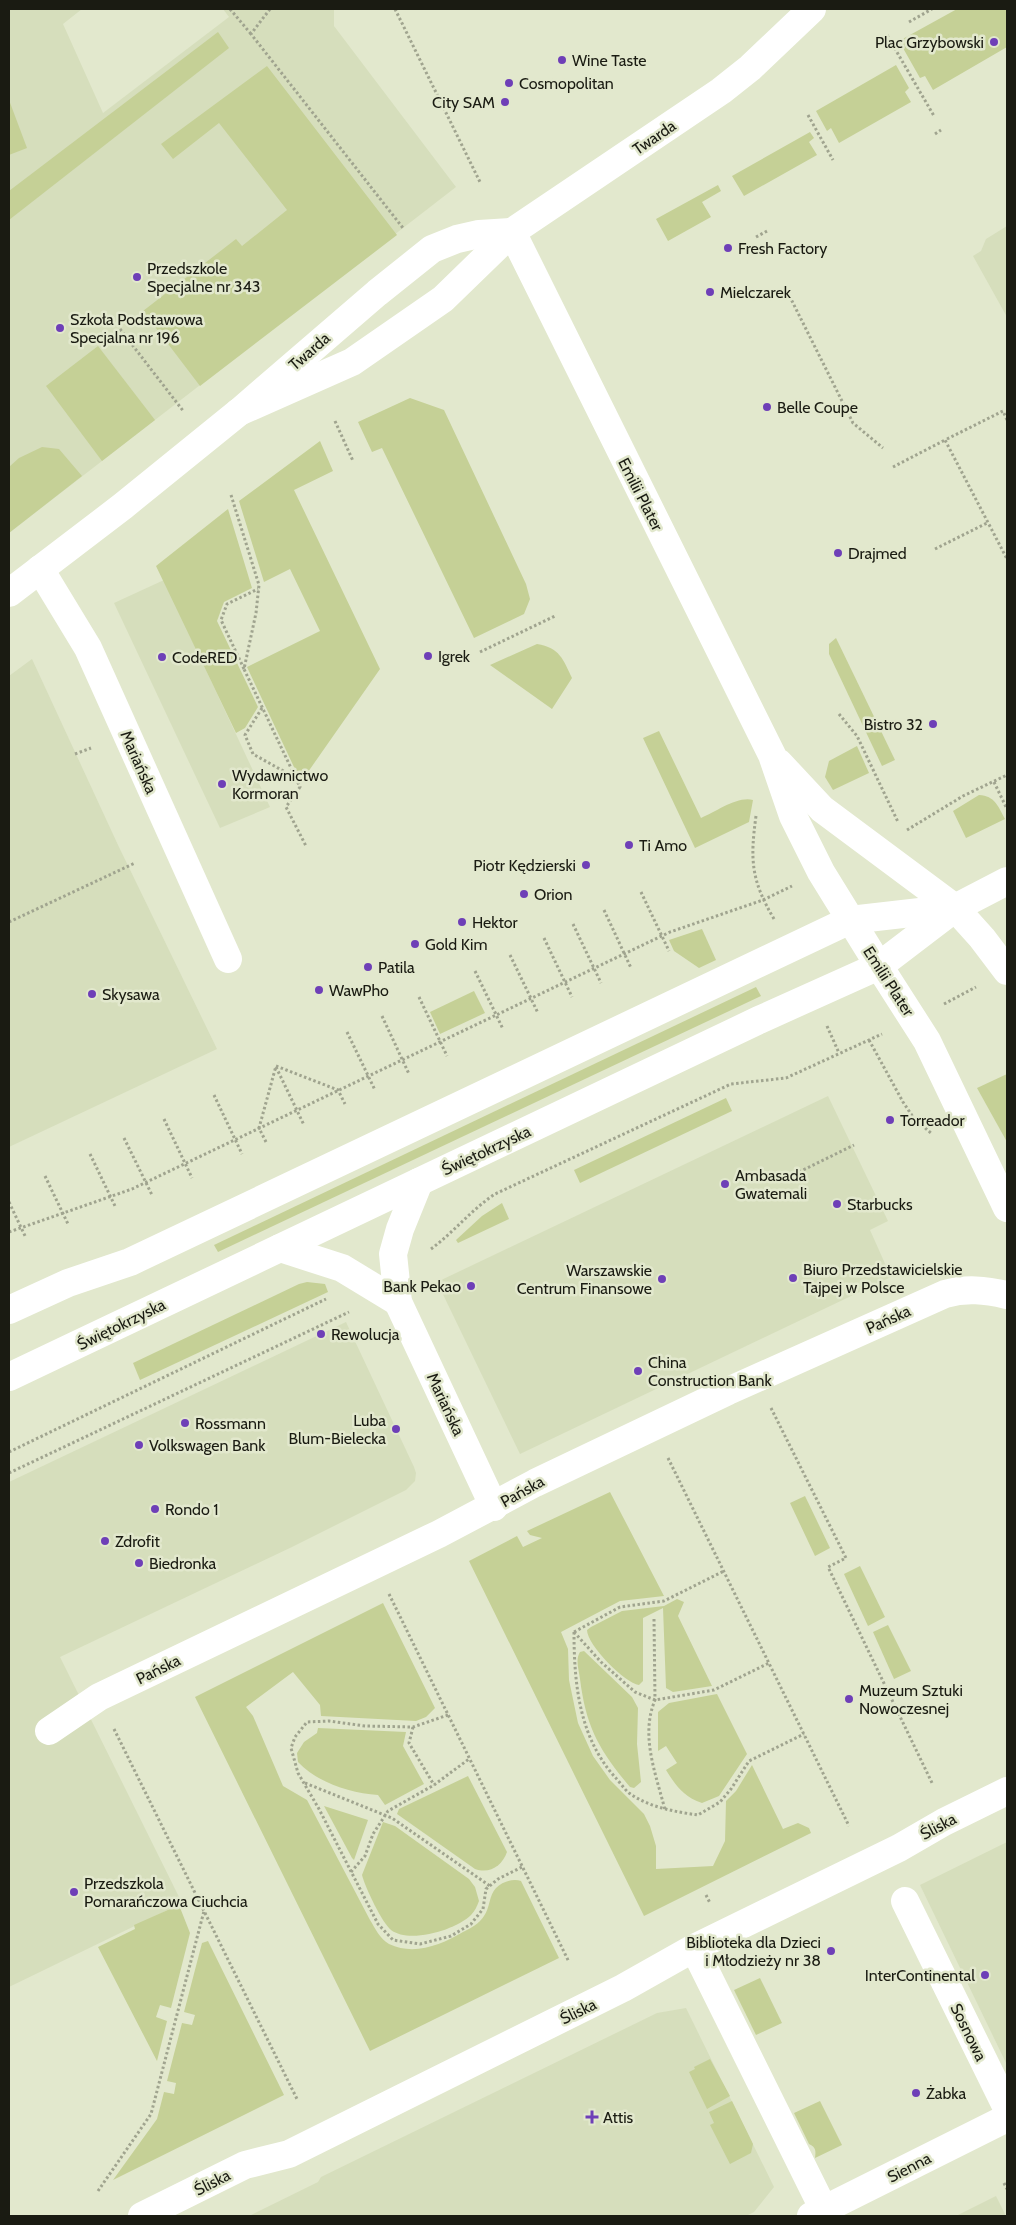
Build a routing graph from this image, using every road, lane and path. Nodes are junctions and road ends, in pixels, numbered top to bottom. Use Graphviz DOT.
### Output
graph roads {
  1 [pos="230,9"];
  2 [pos="270,9"];
  3 [pos="395,9"];
  4 [pos="812,9"];
  5 [pos="932,9"];
  6 [pos="790,20"];
  7 [pos="909,22"];
  8 [pos="251,34"];
  9 [pos="887,35"];
  10 [pos="808,115"];
  11 [pos="934,116"];
  12 [pos="941,130"];
  13 [pos="934,134"];
  14 [pos="833,160"];
  15 [pos="480,182"];
  16 [pos="404,229"];
  17 [pos="769,230"];
  18 [pos="512,232"];
  19 [pos="756,237"];
  20 [pos="784,287"];
  21 [pos="120,329"];
  22 [pos="184,412"];
  23 [pos="239,412"];
  24 [pos="1007,420"];
  25 [pos="335,421"];
  26 [pos="945,440"];
  27 [pos="883,448"];
  28 [pos="353,461"];
  29 [pos="893,467"];
  30 [pos="231,495"];
  31 [pos="987,522"];
  32 [pos="935,549"];
  33 [pos="1007,558"];
  34 [pos="40,569"];
  35 [pos="258,589"];
  36 [pos="9,593"];
  37 [pos="556,616"];
  38 [pos="480,652"];
  39 [pos="244,670"];
  40 [pos="262,708"];
  41 [pos="839,714"];
  42 [pos="91,748"];
  43 [pos="75,754"];
  44 [pos="772,755"];
  45 [pos="1007,776"];
  46 [pos="296,778"];
  47 [pos="994,782"];
  48 [pos="757,807"];
  49 [pos="1007,809"];
  50 [pos="899,823"];
  51 [pos="903,832"];
  52 [pos="306,846"];
  53 [pos="135,863"];
  54 [pos="1007,881"];
  55 [pos="794,885"];
  56 [pos="641,892"];
  57 [pos="763,900"];
  58 [pos="954,908"];
  59 [pos="604,910"];
  60 [pos="850,920"];
  61 [pos="9,922"];
  62 [pos="573,924"];
  63 [pos="776,924"];
  64 [pos="662,936"];
  65 [pos="544,938"];
  66 [pos="669,950"];
  67 [pos="510,954"];
  68 [pos="624,954"];
  69 [pos="228,959"];
  70 [pos="878,966"];
  71 [pos="594,968"];
  72 [pos="631,968"];
  73 [pos="475,971"];
  74 [pos="1007,971"];
  75 [pos="565,982"];
  76 [pos="601,983"];
  77 [pos="966,992"];
  78 [pos="419,997"];
  79 [pos="572,997"];
  80 [pos="531,998"];
  81 [pos="942,1004"];
  82 [pos="538,1013"];
  83 [pos="496,1015"];
  84 [pos="382,1016"];
  85 [pos="826,1024"];
  86 [pos="502,1029"];
  87 [pos="889,1031"];
  88 [pos="347,1032"];
  89 [pos="440,1041"];
  90 [pos="839,1053"];
  91 [pos="447,1056"];
  92 [pos="403,1060"];
  93 [pos="276,1066"];
  94 [pos="409,1074"];
  95 [pos="368,1076"];
  96 [pos="338,1090"];
  97 [pos="374,1090"];
  98 [pos="214,1095"];
  99 [pos="345,1104"];
  100 [pos="297,1110"];
  101 [pos="164,1119"];
  102 [pos="304,1125"];
  103 [pos="259,1128"];
  104 [pos="124,1138"];
  105 [pos="236,1139"];
  106 [pos="266,1142"];
  107 [pos="854,1145"];
  108 [pos="90,1154"];
  109 [pos="242,1154"];
  110 [pos="185,1163"];
  111 [pos="799,1172"];
  112 [pos="45,1176"];
  113 [pos="192,1178"];
  114 [pos="145,1182"];
  115 [pos="419,1182"];
  116 [pos="152,1195"];
  117 [pos="110,1196"];
  118 [pos="9,1202"];
  119 [pos="116,1208"];
  120 [pos="1007,1208"];
  121 [pos="63,1213"];
  122 [pos="68,1224"];
  123 [pos="21,1228"];
  124 [pos="9,1232"];
  125 [pos="26,1238"];
  126 [pos="280,1248"];
  127 [pos="423,1253"];
  128 [pos="1007,1295"];
  129 [pos="329,1298"];
  130 [pos="398,1302"];
  131 [pos="9,1310"];
  132 [pos="353,1310"];
  133 [pos="9,1377"];
  134 [pos="771,1408"];
  135 [pos="9,1452"];
  136 [pos="667,1455"];
  137 [pos="9,1473"];
  138 [pos="494,1506"];
  139 [pos="724,1571"];
  140 [pos="387,1590"];
  141 [pos="654,1619"];
  142 [pos="574,1632"];
  143 [pos="770,1663"];
  144 [pos="655,1700"];
  145 [pos="448,1716"];
  146 [pos="413,1727"];
  147 [pos="114,1729"];
  148 [pos="49,1731"];
  149 [pos="804,1734"];
  150 [pos="469,1759"];
  151 [pos="304,1783"];
  152 [pos="434,1785"];
  153 [pos="934,1785"];
  154 [pos="1007,1791"];
  155 [pos="666,1810"];
  156 [pos="384,1815"];
  157 [pos="850,1826"];
  158 [pos="522,1867"];
  159 [pos="351,1872"];
  160 [pos="490,1886"];
  161 [pos="905,1901"];
  162 [pos="204,1910"];
  163 [pos="694,1948"];
  164 [pos="569,1962"];
  165 [pos="297,2099"];
  166 [pos="1007,2108"];
  167 [pos="1007,2118"];
  168 [pos="1004,2183"];
  169 [pos="1007,2189"];
  170 [pos="98,2191"];
  171 [pos="818,2213"];
  172 [pos="142,2216"];
  1 -- 8 [label="path"];
  2 -- 8 [label="path"];
  3 -- 15 [label="path"];
  4 -- 6 [label="street, Twarda"];
  5 -- 7 [label="path"];
  6 -- 18 [label="street, Twarda"];
  8 -- 16 [label="path"];
  9 -- 11 [label="path"];
  10 -- 14 [label="path"];
  12 -- 13 [label="path"];
  17 -- 19 [label="path"];
  18 -- 23 [label="street, Twarda"];
  18 -- 23 [label="street, Twarda"];
  18 -- 44 [label="street, Emilii Plater"];
  20 -- 27 [label="path"];
  21 -- 22 [label="path"];
  23 -- 34 [label="street, Twarda"];
  24 -- 26 [label="path"];
  25 -- 28 [label="path"];
  26 -- 29 [label="path"];
  26 -- 31 [label="path"];
  30 -- 35 [label="path"];
  31 -- 32 [label="path"];
  31 -- 33 [label="path"];
  34 -- 36 [label="street, Twarda"];
  34 -- 69 [label="street, Mariańska"];
  35 -- 39 [label="path"];
  35 -- 39 [label="path"];
  37 -- 38 [label="path"];
  39 -- 40 [label="path"];
  40 -- 46 [label="path"];
  40 -- 46 [label="path"];
  41 -- 50 [label="path"];
  42 -- 43 [label="path"];
  44 -- 58 [label="street, Emilii Plater"];
  44 -- 60 [label="street, Emilii Plater"];
  45 -- 47 [label="path"];
  46 -- 52 [label="path"];
  47 -- 49 [label="path"];
  47 -- 51 [label="path"];
  48 -- 57 [label="path"];
  53 -- 61 [label="path"];
  54 -- 58 [label="street, Świętokrzyska"];
  55 -- 57 [label="path"];
  56 -- 64 [label="path"];
  57 -- 63 [label="path"];
  57 -- 64 [label="path"];
  58 -- 60 [label="street, Świętokrzyska"];
  58 -- 70 [label="street, Świętokrzyska"];
  58 -- 74 [label="street, Emilii Plater"];
  59 -- 68 [label="path"];
  60 -- 70 [label="street, Emilii Plater"];
  60 -- 131 [label="street, Świętokrzyska"];
  62 -- 71 [label="path"];
  64 -- 66 [label="path"];
  64 -- 68 [label="path"];
  65 -- 75 [label="path"];
  67 -- 80 [label="path"];
  68 -- 71 [label="path"];
  68 -- 72 [label="path"];
  70 -- 115 [label="street, Świętokrzyska"];
  70 -- 120 [label="street, Emilii Plater"];
  71 -- 75 [label="path"];
  71 -- 76 [label="path"];
  73 -- 83 [label="path"];
  75 -- 79 [label="path"];
  75 -- 80 [label="path"];
  77 -- 81 [label="path"];
  78 -- 89 [label="path"];
  80 -- 82 [label="path"];
  80 -- 83 [label="path"];
  83 -- 86 [label="path"];
  83 -- 89 [label="path"];
  84 -- 92 [label="path"];
  85 -- 90 [label="path"];
  87 -- 90 [label="path"];
  88 -- 95 [label="path"];
  89 -- 91 [label="path"];
  89 -- 92 [label="path"];
  90 -- 127 [label="path"];
  92 -- 94 [label="path"];
  92 -- 95 [label="path"];
  93 -- 96 [label="path"];
  93 -- 100 [label="path"];
  93 -- 103 [label="path"];
  95 -- 96 [label="path"];
  95 -- 97 [label="path"];
  96 -- 99 [label="path"];
  96 -- 100 [label="path"];
  98 -- 105 [label="path"];
  100 -- 102 [label="path"];
  100 -- 103 [label="path"];
  101 -- 110 [label="path"];
  103 -- 105 [label="path"];
  103 -- 106 [label="path"];
  104 -- 114 [label="path"];
  105 -- 109 [label="path"];
  105 -- 110 [label="path"];
  107 -- 111 [label="path"];
  108 -- 117 [label="path"];
  110 -- 113 [label="path"];
  110 -- 114 [label="path"];
  112 -- 121 [label="path"];
  114 -- 116 [label="path"];
  114 -- 117 [label="path"];
  115 -- 126 [label="street, Świętokrzyska"];
  115 -- 130 [label="street, Mariańska"];
  117 -- 119 [label="path"];
  117 -- 121 [label="path"];
  118 -- 123 [label="path"];
  121 -- 122 [label="path"];
  121 -- 123 [label="path"];
  123 -- 124 [label="path"];
  123 -- 125 [label="path"];
  126 -- 130 [label="street"];
  126 -- 133 [label="street, Świętokrzyska"];
  128 -- 138 [label="street, Pańska"];
  129 -- 135 [label="path"];
  130 -- 138 [label="street, Mariańska"];
  132 -- 137 [label="path"];
  134 -- 153 [label="path"];
  136 -- 139 [label="path"];
  138 -- 148 [label="street, Pańska"];
  139 -- 142 [label="path"];
  139 -- 143 [label="path"];
  140 -- 145 [label="path"];
  141 -- 144 [label="path"];
  142 -- 144 [label="path"];
  142 -- 155 [label="path"];
  143 -- 144 [label="path"];
  143 -- 149 [label="path"];
  144 -- 155 [label="path"];
  145 -- 146 [label="path"];
  145 -- 150 [label="path"];
  146 -- 151 [label="path"];
  146 -- 152 [label="path"];
  147 -- 162 [label="path"];
  149 -- 155 [label="path"];
  149 -- 157 [label="path"];
  150 -- 152 [label="path"];
  150 -- 158 [label="path"];
  151 -- 156 [label="path"];
  151 -- 159 [label="path"];
  152 -- 156 [label="path"];
  154 -- 163 [label="street, Śliska"];
  156 -- 159 [label="path"];
  156 -- 160 [label="path"];
  158 -- 160 [label="path"];
  158 -- 164 [label="path"];
  159 -- 160 [label="path"];
  161 -- 166 [label="street, Sosnowa"];
  162 -- 165 [label="path"];
  162 -- 170 [label="path"];
  163 -- 171 [label="street"];
  163 -- 172 [label="street, Śliska"];
  167 -- 171 [label="street, Sienna"];
  168 -- 169 [label="path"];
}
